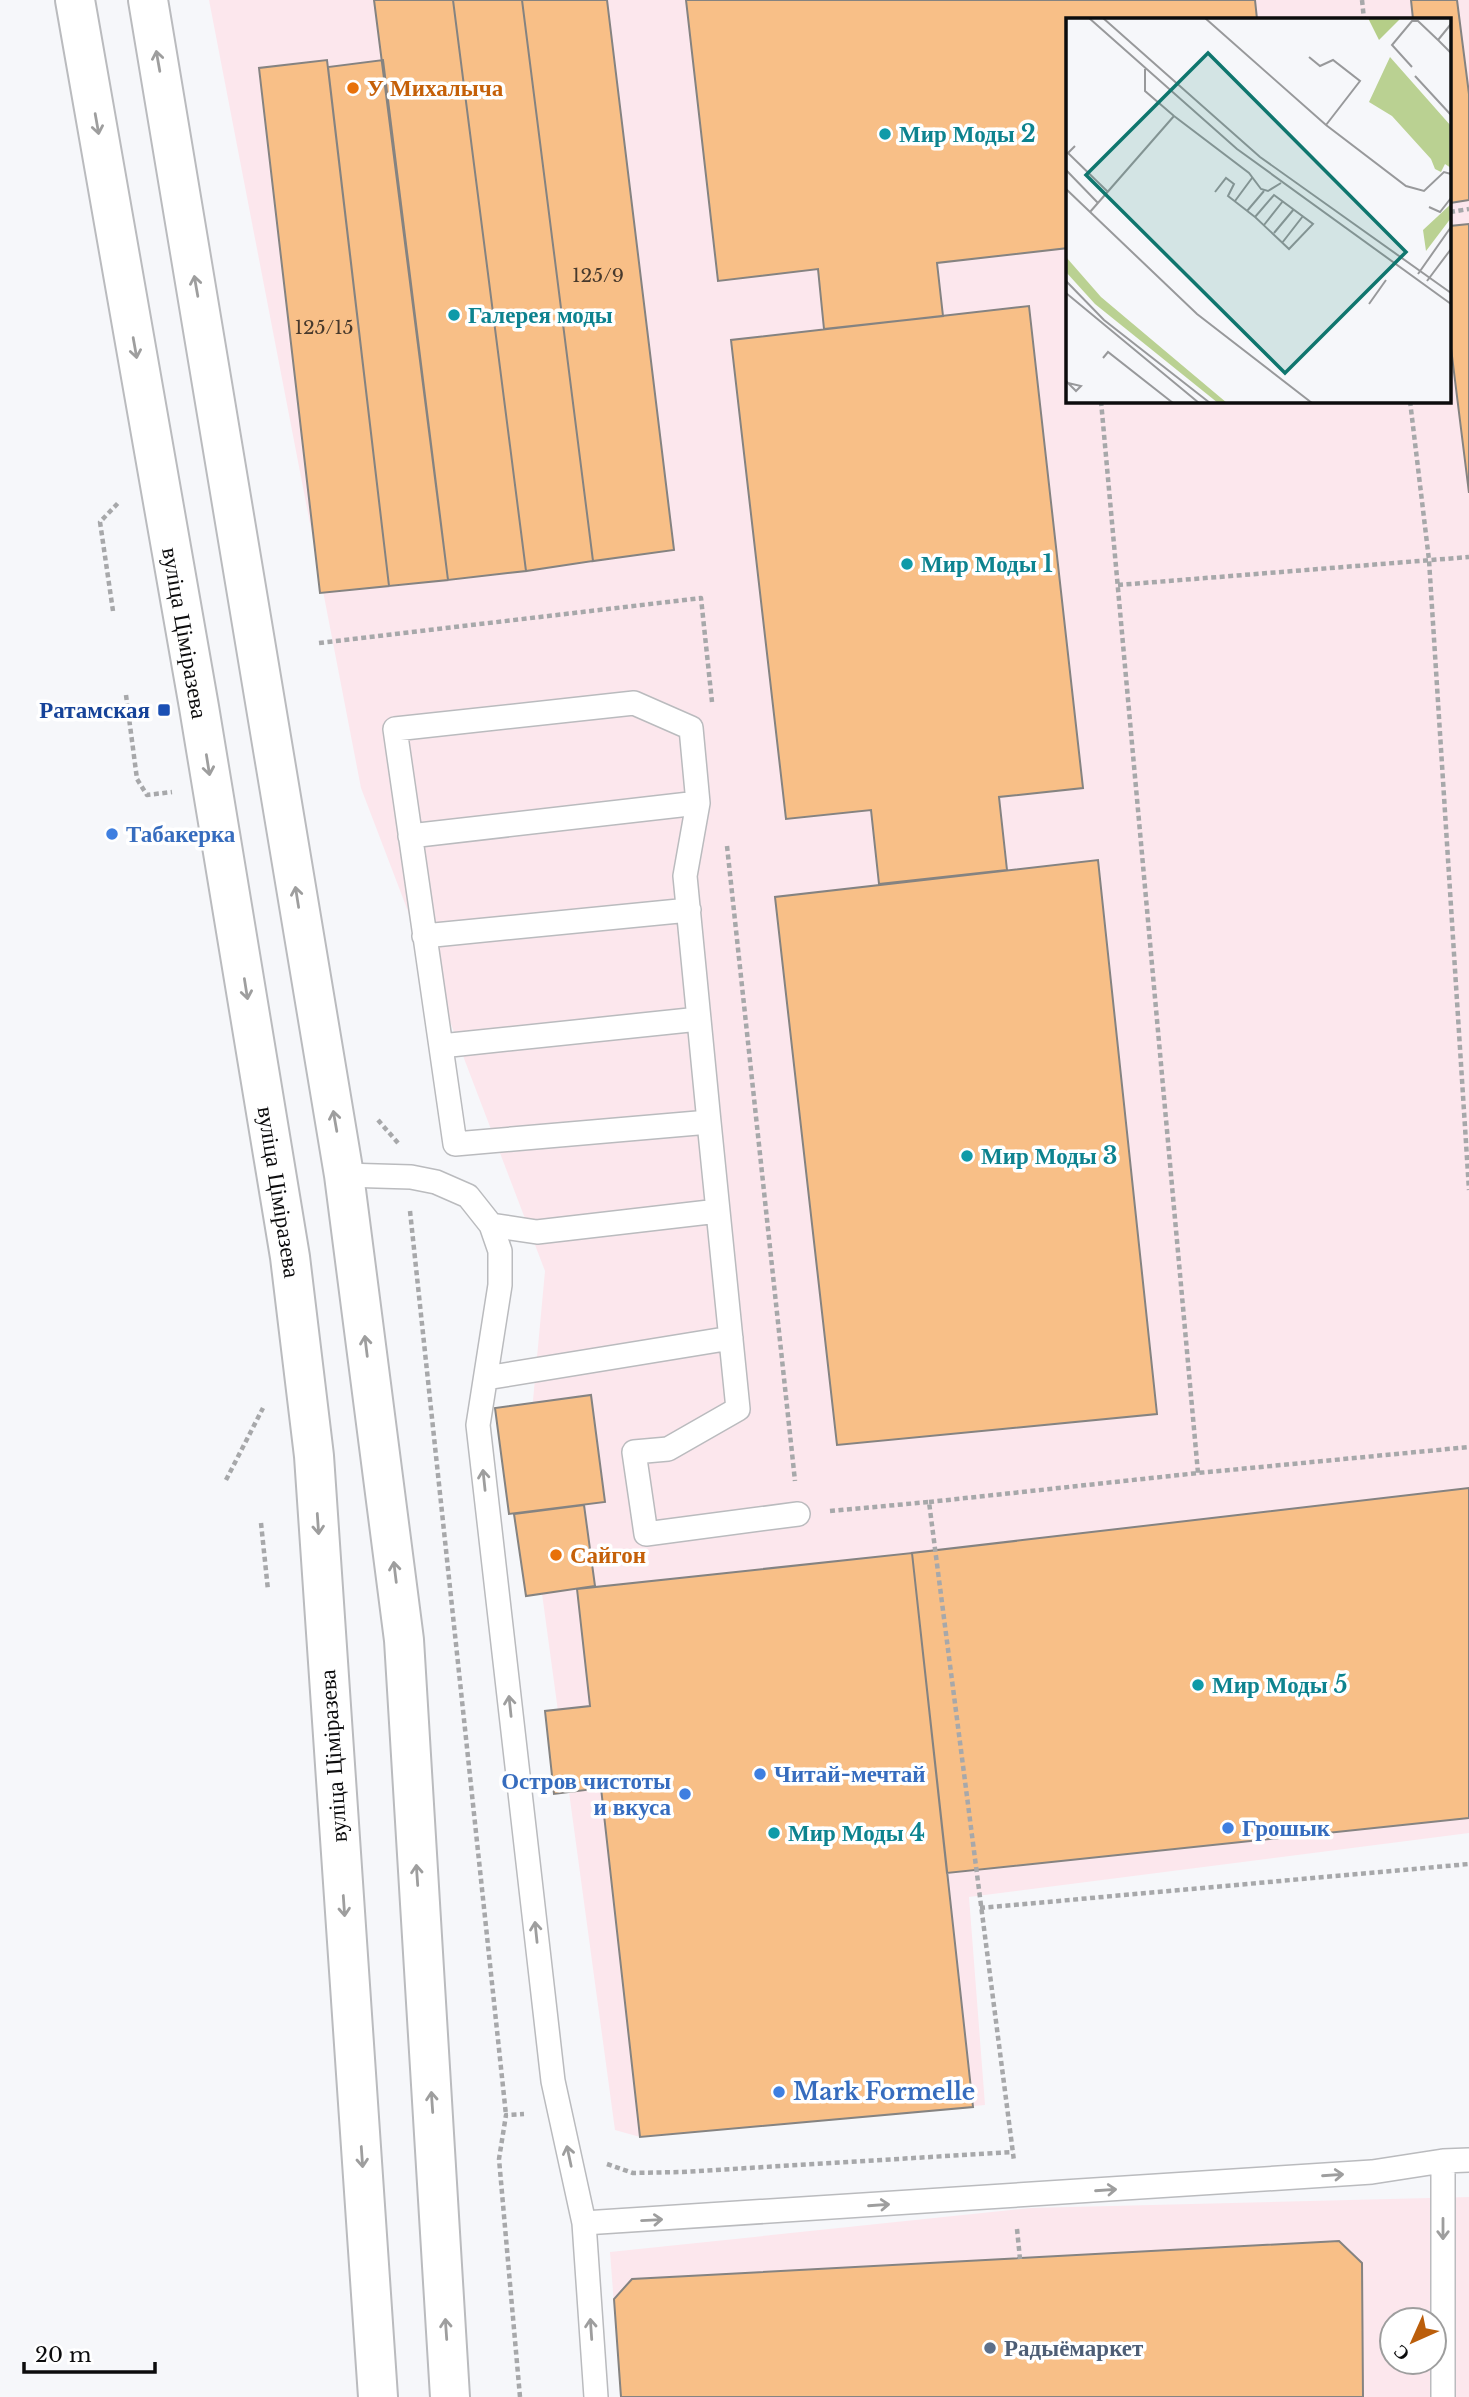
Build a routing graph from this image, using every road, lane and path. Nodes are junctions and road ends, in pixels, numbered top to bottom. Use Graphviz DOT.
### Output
graph roads {
  1 [pos="75,0"];
  2 [pos="148,0"];
  3 [pos="1362,0"];
  4 [pos="1364,18"];
  5 [pos="1101,402"];
  6 [pos="1410,402"];
  7 [pos="100,522"];
  8 [pos="1469,557"];
  9 [pos="1429,560"];
  10 [pos="1118,584"];
  11 [pos="113,611"];
  12 [pos="319,643"];
  13 [pos="126,695"];
  14 [pos="713,709"];
  15 [pos="176,791"];
  16 [pos="698,803"];
  17 [pos="726,834"];
  18 [pos="410,836"];
  19 [pos="688,910"];
  20 [pos="424,936"];
  21 [pos="699,1019"];
  22 [pos="441,1046"];
  23 [pos="709,1122"];
  24 [pos="344,1175"];
  25 [pos="1469,1189"];
  26 [pos="718,1211"];
  27 [pos="491,1225"];
  28 [pos="731,1338"];
  29 [pos="486,1378"];
  30 [pos="263,1408"];
  31 [pos="1469,1447"];
  32 [pos="1198,1473"];
  33 [pos="226,1480"];
  34 [pos="929,1502"];
  35 [pos="798,1514"];
  36 [pos="261,1523"];
  37 [pos="268,1590"];
  38 [pos="1469,1864"];
  39 [pos="980,1908"];
  40 [pos="1013,2152"];
  41 [pos="1469,2160"];
  42 [pos="1443,2161"];
  43 [pos="584,2223"];
  44 [pos="1017,2236"];
  45 [pos="1020,2259"];
  46 [pos="379,2397"];
  47 [pos="450,2397"];
  48 [pos="596,2397"];
  49 [pos="1443,2397"];
  1 -- 46 [label="main road, вуліца Ціміразева, one-way"];
  24 -- 2 [label="main road, one-way"];
  3 -- 4 [label="path"];
  5 -- 10 [label="path"];
  6 -- 9 [label="path"];
  7 -- 11 [label="path"];
  8 -- 9 [label="path"];
  9 -- 10 [label="path"];
  9 -- 25 [label="path"];
  10 -- 32 [label="path"];
  12 -- 14 [label="path"];
  13 -- 15 [label="path"];
  16 -- 18 [label="lane"];
  16 -- 18 [label="lane"];
  16 -- 19 [label="lane"];
  17 -- 35 [label="path"];
  18 -- 20 [label="lane"];
  19 -- 20 [label="lane"];
  19 -- 21 [label="lane"];
  20 -- 22 [label="lane"];
  21 -- 22 [label="lane"];
  21 -- 23 [label="lane"];
  22 -- 23 [label="lane"];
  23 -- 26 [label="lane"];
  24 -- 27 [label="lane"];
  47 -- 24 [label="main road, one-way"];
  26 -- 27 [label="lane"];
  26 -- 28 [label="lane"];
  27 -- 29 [label="lane"];
  28 -- 29 [label="lane"];
  28 -- 35 [label="lane"];
  43 -- 29 [label="lane, one-way"];
  30 -- 33 [label="path"];
  31 -- 32 [label="path"];
  32 -- 34 [label="path"];
  34 -- 35 [label="path"];
  34 -- 39 [label="path"];
  36 -- 37 [label="path"];
  38 -- 39 [label="path"];
  39 -- 40 [label="path"];
  41 -- 42 [label="lane"];
  43 -- 42 [label="lane, one-way"];
  42 -- 49 [label="lane, one-way"];
  48 -- 43 [label="lane, one-way"];
  44 -- 45 [label="path"];
}
